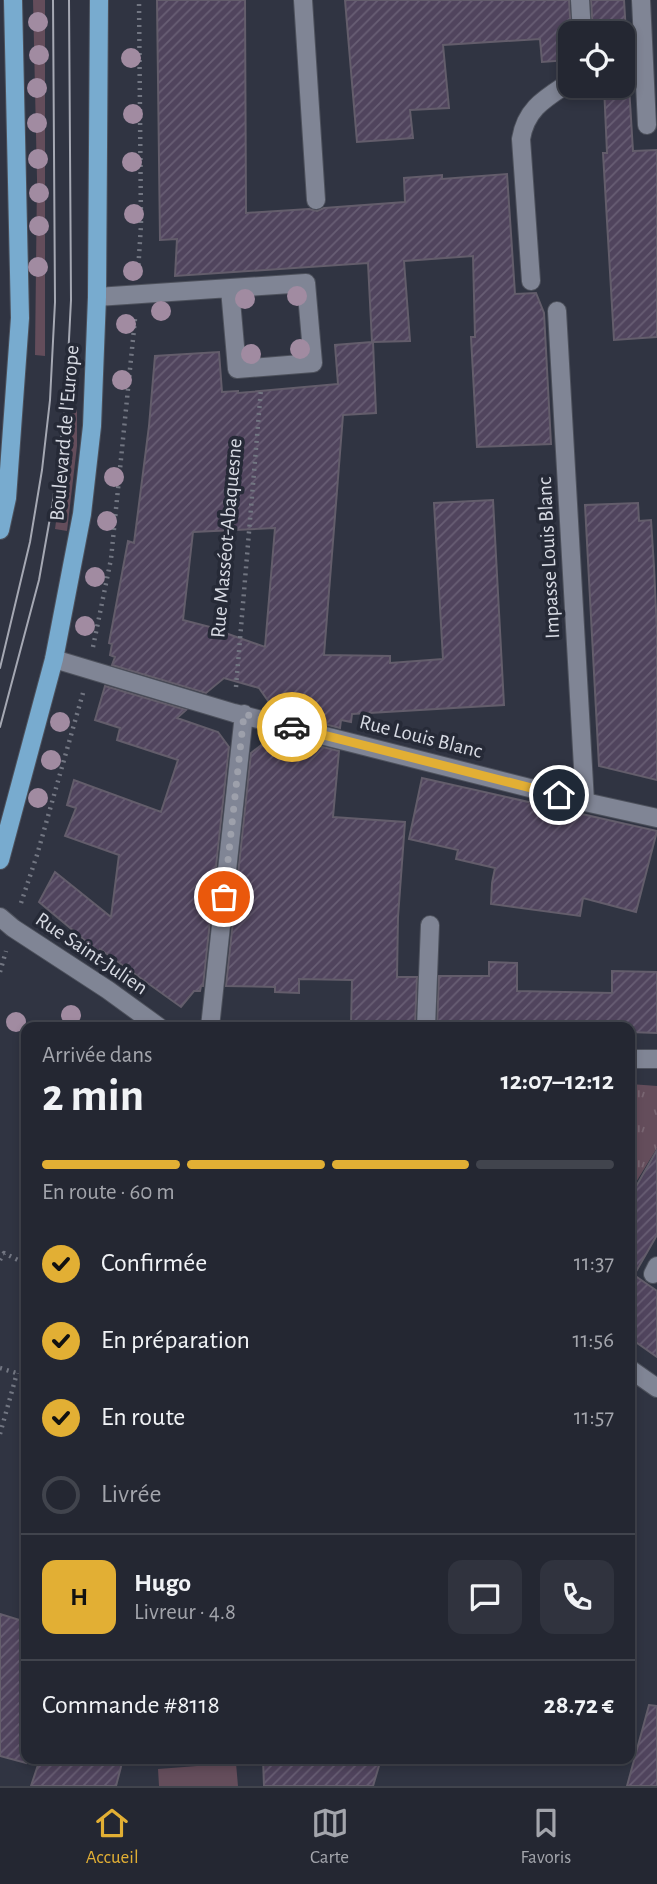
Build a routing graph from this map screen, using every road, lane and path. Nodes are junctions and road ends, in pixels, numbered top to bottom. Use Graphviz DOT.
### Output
graph roads {
  1 [pos="13,0"];
  2 [pos="99,0"];
  3 [pos="303,0"];
  4 [pos="580,0"];
  5 [pos="641,0"];
  6 [pos="581,21"];
  7 [pos="558,90"];
  8 [pos="647,125"];
  9 [pos="316,200"];
  10 [pos="531,281"];
  11 [pos="230,289"];
  12 [pos="97,297"];
  13 [pos="557,311"];
  14 [pos="263,367"];
  15 [pos="0,530"];
  16 [pos="54,659"];
  17 [pos="239,713"];
  18 [pos="585,802"];
  19 [pos="657,818"];
  20 [pos="0,860"];
  21 [pos="0,917"];
  22 [pos="430,925"];
  23 [pos="5,954"];
  24 [pos="1,968"];
  25 [pos="152,1022"];
  26 [pos="210,1022"];
  27 [pos="426,1022"];
  28 [pos="635,1059"];
  29 [pos="657,1059"];
  30 [pos="0,1260"];
  31 [pos="21,1262"];
  32 [pos="0,1368"];
  33 [pos="17,1373"];
  34 [pos="635,1373"];
  35 [pos="21,1374"];
  36 [pos="657,1388"];
  37 [pos="0,1434"];
  1 -- 15 [label="main road"];
  2 -- 12 [label="main road, Boulevard de l'Europe"];
  3 -- 9 [label="street"];
  4 -- 6 [label="street"];
  5 -- 8 [label="street"];
  7 -- 10 [label="street"];
  11 -- 12 [label="street"];
  11 -- 14 [label="street"];
  11 -- 14 [label="street"];
  12 -- 16 [label="main road, Boulevard de l'Europe"];
  13 -- 18 [label="street, Impasse Louis Blanc"];
  14 -- 17 [label="path, Rue Masséot-Abaquesne"];
  16 -- 17 [label="street, Rue Louis Blanc"];
  16 -- 20 [label="main road, Boulevard de l'Europe"];
  17 -- 18 [label="street, Rue Louis Blanc"];
  17 -- 26 [label="street"];
  18 -- 19 [label="street, Rue Louis Blanc"];
  21 -- 25 [label="street, Rue Saint-Julien"];
  22 -- 27 [label="street"];
  23 -- 24 [label="path"];
  28 -- 29 [label="street"];
  30 -- 31 [label="path"];
  32 -- 33 [label="path"];
  33 -- 35 [label="path"];
  33 -- 37 [label="path"];
  34 -- 36 [label="street"];
}
